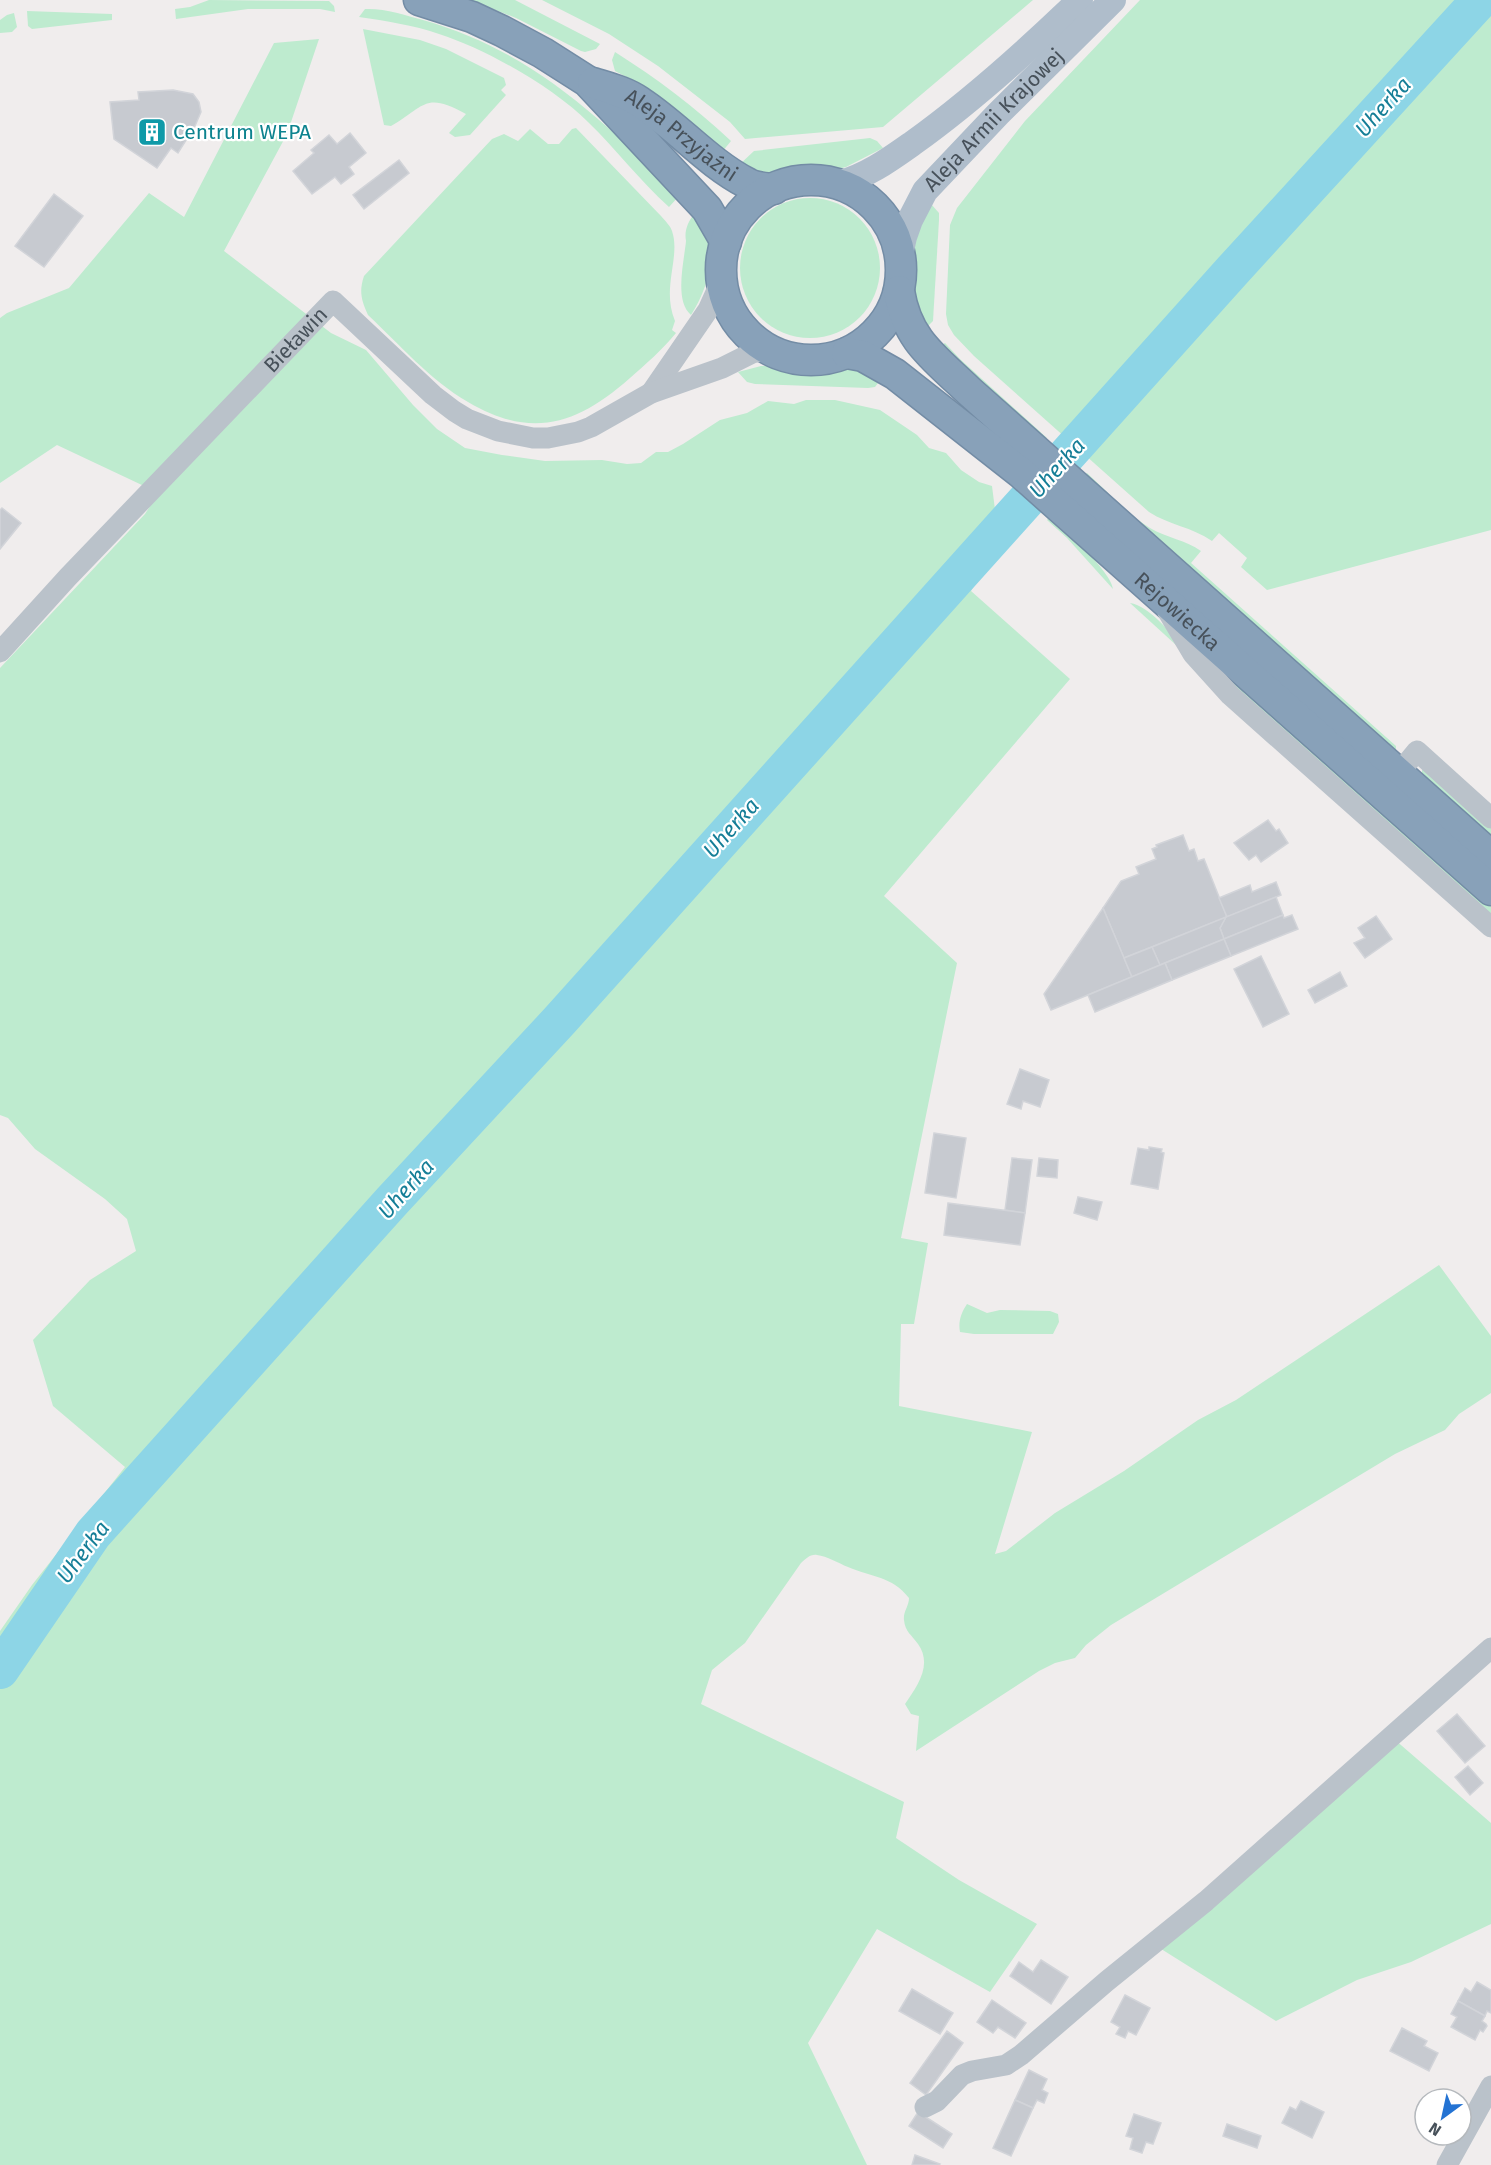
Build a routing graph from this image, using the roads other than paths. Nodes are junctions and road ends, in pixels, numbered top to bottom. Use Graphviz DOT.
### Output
graph roads {
  1 [pos="419,0"];
  2 [pos="1098,3"];
  3 [pos="587,81"];
  4 [pos="838,184"];
  5 [pos="774,189"];
  6 [pos="726,242"];
  7 [pos="900,255"];
  8 [pos="722,279"];
  9 [pos="899,291"];
  10 [pos="774,352"];
  11 [pos="848,353"];
  12 [pos="651,393"];
  13 [pos="1028,462"];
  14 [pos="1066,496"];
  15 [pos="1159,596"];
  16 [pos="0,651"];
  17 [pos="1398,774"];
  18 [pos="1491,818"];
  19 [pos="1491,856"];
  20 [pos="1491,890"];
  21 [pos="1491,927"];
  22 [pos="1491,1648"];
  23 [pos="1491,2086"];
  24 [pos="926,2107"];
  25 [pos="1447,2165"];
  1 -- 3 [label="highway, Aleja Przyjaźni"];
  2 -- 4 [label="main road, Aleja Armii Krajowej"];
  2 -- 7 [label="main road, Aleja Armii Krajowej"];
  3 -- 5 [label="highway, Aleja Przyjaźni"];
  3 -- 6 [label="highway, Aleja Przyjaźni"];
  4 -- 5 [label="highway"];
  4 -- 7 [label="highway"];
  5 -- 6 [label="highway"];
  6 -- 8 [label="highway"];
  7 -- 9 [label="highway"];
  8 -- 10 [label="highway"];
  8 -- 12 [label="street, Bieławin"];
  9 -- 11 [label="highway"];
  9 -- 13 [label="highway, Rejowiecka"];
  10 -- 11 [label="highway"];
  10 -- 12 [label="street, Bieławin"];
  11 -- 13 [label="highway, Rejowiecka"];
  12 -- 16 [label="street, Bieławin"];
  13 -- 14 [label="highway, Rejowiecka"];
  14 -- 15 [label="highway, Rejowiecka"];
  14 -- 17 [label="highway, Rejowiecka"];
  15 -- 20 [label="highway, Rejowiecka"];
  15 -- 21 [label="street"];
  17 -- 18 [label="street"];
  17 -- 19 [label="highway, Rejowiecka"];
  22 -- 24 [label="street"];
  23 -- 25 [label="street"];
}
